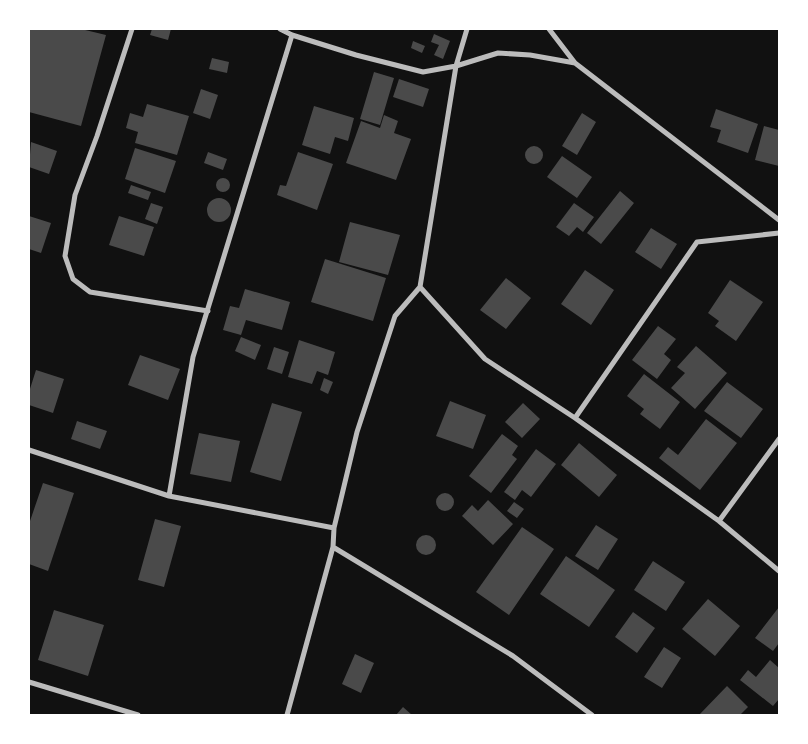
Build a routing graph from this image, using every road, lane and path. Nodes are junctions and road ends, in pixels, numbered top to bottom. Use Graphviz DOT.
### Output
graph roads {
  1 [pos="132,29"];
  2 [pos="280,29"];
  3 [pos="467,29"];
  4 [pos="549,29"];
  5 [pos="292,35"];
  6 [pos="575,63"];
  7 [pos="456,66"];
  8 [pos="779,220"];
  9 [pos="779,233"];
  10 [pos="420,287"];
  11 [pos="208,311"];
  12 [pos="575,418"];
  13 [pos="779,439"];
  14 [pos="29,450"];
  15 [pos="168,496"];
  16 [pos="719,522"];
  17 [pos="334,528"];
  18 [pos="333,547"];
  19 [pos="779,572"];
  20 [pos="29,682"];
  21 [pos="138,715"];
  22 [pos="287,715"];
  23 [pos="592,715"];
  1 -- 11 [label="street"];
  2 -- 5 [label="street"];
  3 -- 7 [label="street"];
  4 -- 6 [label="street"];
  5 -- 7 [label="street"];
  5 -- 11 [label="street"];
  6 -- 7 [label="street"];
  6 -- 8 [label="street"];
  7 -- 10 [label="street"];
  9 -- 12 [label="street"];
  10 -- 12 [label="street"];
  10 -- 17 [label="street"];
  11 -- 15 [label="street"];
  12 -- 16 [label="street"];
  13 -- 16 [label="street"];
  14 -- 15 [label="street"];
  15 -- 17 [label="street"];
  16 -- 19 [label="street"];
  17 -- 18 [label="street"];
  18 -- 22 [label="street"];
  18 -- 23 [label="street"];
  20 -- 21 [label="street"];
}
